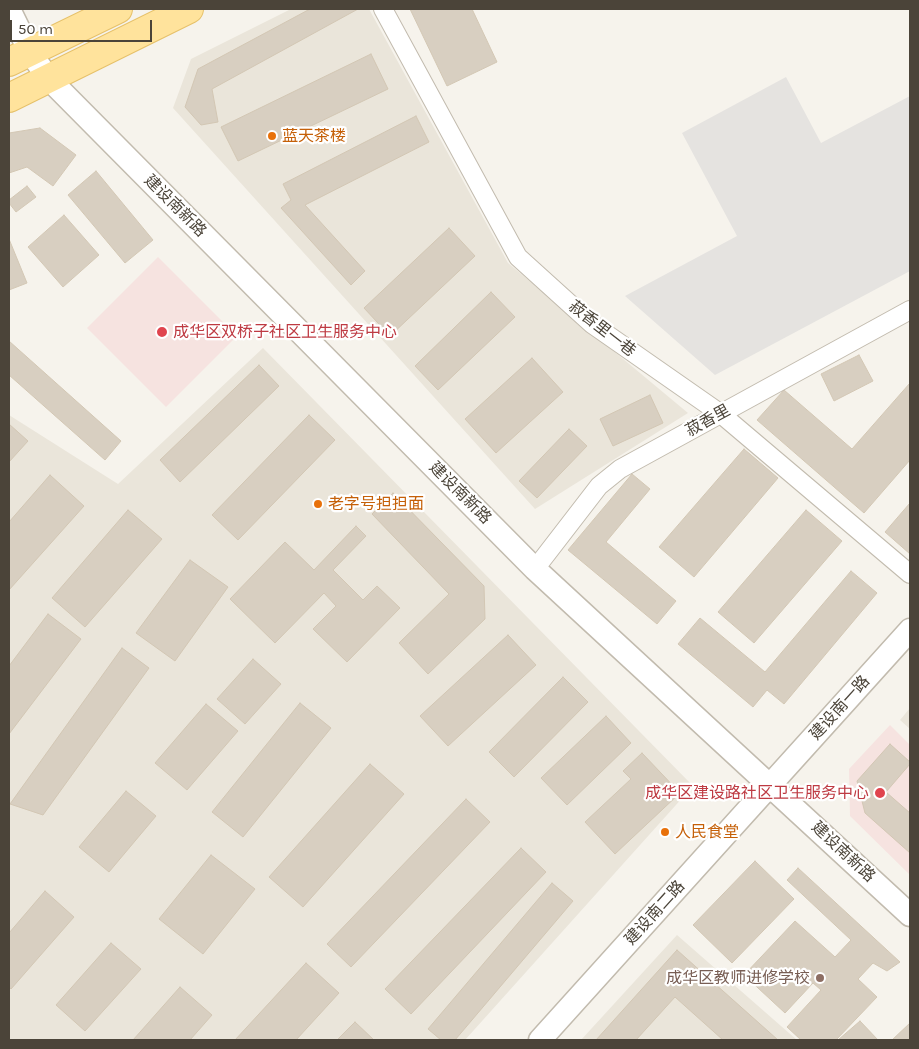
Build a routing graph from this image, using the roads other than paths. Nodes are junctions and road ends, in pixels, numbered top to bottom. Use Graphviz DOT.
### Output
graph roads {
  1 [pos="9,9"];
  2 [pos="118,9"];
  3 [pos="189,9"];
  4 [pos="383,9"];
  5 [pos="19,57"];
  6 [pos="48,78"];
  7 [pos="9,98"];
  8 [pos="910,310"];
  9 [pos="721,414"];
  10 [pos="535,569"];
  11 [pos="910,574"];
  12 [pos="910,630"];
  13 [pos="770,785"];
  14 [pos="910,915"];
  15 [pos="540,1040"];
  1 -- 5 [label="street, 建设南新路"];
  2 -- 5 [label="main road"];
  3 -- 6 [label="main road"];
  4 -- 9 [label="street, 菽香里一巷"];
  5 -- 6 [label="street, 建设南新路"];
  6 -- 7 [label="main road"];
  6 -- 10 [label="street, 建设南新路"];
  8 -- 9 [label="street, 菽香里"];
  9 -- 10 [label="street, 菽香里"];
  9 -- 11 [label="street, 菽香里一巷"];
  10 -- 13 [label="street, 建设南新路"];
  12 -- 13 [label="street, 建设南一路"];
  13 -- 14 [label="street, 建设南新路"];
  13 -- 15 [label="street, 建设南二路"];
}
